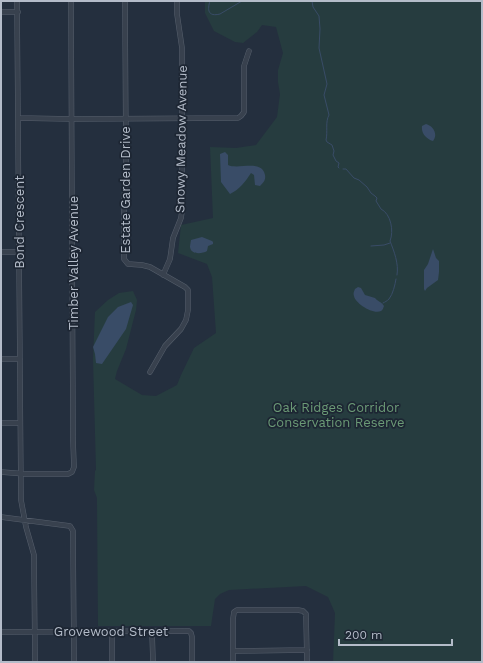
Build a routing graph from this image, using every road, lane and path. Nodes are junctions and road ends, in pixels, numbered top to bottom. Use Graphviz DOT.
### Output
graph roads {
  1 [pos="17,1"];
  2 [pos="72,1"];
  3 [pos="125,1"];
  4 [pos="177,1"];
  5 [pos="1,12"];
  6 [pos="18,12"];
  7 [pos="249,51"];
  8 [pos="18,118"];
  9 [pos="125,118"];
  10 [pos="182,118"];
  11 [pos="72,119"];
  12 [pos="1,252"];
  13 [pos="19,252"];
  14 [pos="163,275"];
  15 [pos="1,359"];
  16 [pos="20,359"];
  17 [pos="150,372"];
  18 [pos="1,423"];
  19 [pos="20,423"];
  20 [pos="1,472"];
  21 [pos="21,473"];
  22 [pos="1,517"];
  23 [pos="24,520"];
  24 [pos="73,631"];
  25 [pos="112,631"];
  26 [pos="152,631"];
  27 [pos="1,632"];
  28 [pos="35,632"];
  29 [pos="307,650"];
  30 [pos="233,651"];
  31 [pos="35,662"];
  32 [pos="74,662"];
  33 [pos="112,662"];
  34 [pos="153,662"];
  35 [pos="192,662"];
  36 [pos="233,662"];
  37 [pos="307,662"];
  1 -- 6 [label="street, Bond Crescent"];
  2 -- 11 [label="street, Timber Valley Avenue"];
  3 -- 9 [label="street, Estate Garden Drive"];
  4 -- 10 [label="street, Snowy Meadow Avenue"];
  5 -- 6 [label="street"];
  6 -- 8 [label="street, Bond Crescent"];
  7 -- 10 [label="street"];
  8 -- 11 [label="street"];
  8 -- 13 [label="street, Bond Crescent"];
  9 -- 10 [label="street"];
  9 -- 11 [label="street"];
  9 -- 14 [label="street, Estate Garden Drive"];
  10 -- 14 [label="street, Snowy Meadow Avenue"];
  11 -- 21 [label="street, Timber Valley Avenue"];
  12 -- 13 [label="street"];
  13 -- 16 [label="street, Bond Crescent"];
  14 -- 17 [label="street, Estate Garden Drive"];
  15 -- 16 [label="street"];
  16 -- 19 [label="street, Bond Crescent"];
  18 -- 19 [label="street"];
  19 -- 21 [label="street, Bond Crescent"];
  20 -- 21 [label="street"];
  21 -- 23 [label="street, Bond Crescent"];
  22 -- 23 [label="street"];
  23 -- 24 [label="street"];
  23 -- 28 [label="street, Bond Crescent"];
  24 -- 25 [label="street, Grovewood Street"];
  24 -- 28 [label="street, Grovewood Street"];
  24 -- 32 [label="street"];
  25 -- 26 [label="street, Grovewood Street"];
  25 -- 33 [label="street"];
  26 -- 34 [label="street"];
  26 -- 35 [label="street, Grovewood Street"];
  27 -- 28 [label="street, Grovewood Street"];
  28 -- 31 [label="street, Bond Crescent"];
  29 -- 30 [label="street"];
  29 -- 30 [label="street"];
  29 -- 37 [label="street"];
  30 -- 36 [label="street"];
}
